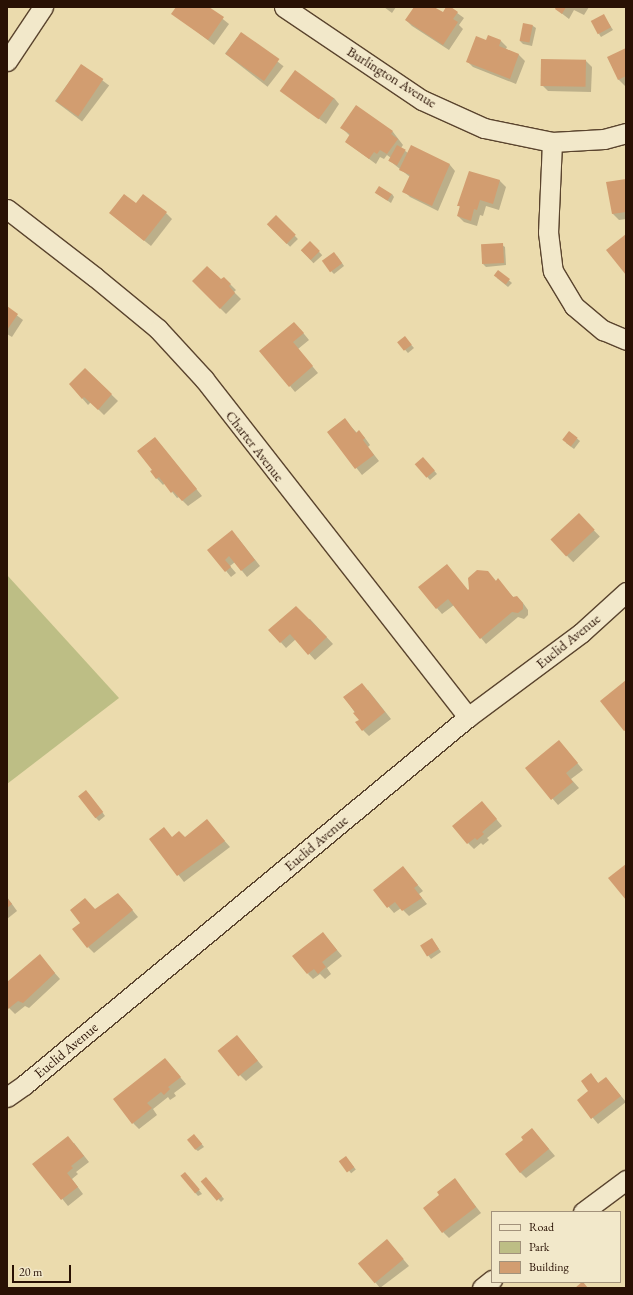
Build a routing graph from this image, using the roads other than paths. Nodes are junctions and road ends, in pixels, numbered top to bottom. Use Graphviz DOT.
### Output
graph roads {
  1 [pos="43,7"];
  2 [pos="284,7"];
  3 [pos="7,61"];
  4 [pos="626,134"];
  5 [pos="552,142"];
  6 [pos="7,209"];
  7 [pos="626,340"];
  8 [pos="626,592"];
  9 [pos="468,717"];
  10 [pos="7,1096"];
  11 [pos="626,1180"];
  12 [pos="584,1211"];
  13 [pos="491,1281"];
  14 [pos="482,1288"];
  1 -- 3 [label="street"];
  2 -- 5 [label="street, Burlington Avenue"];
  4 -- 5 [label="street, Burlington Avenue"];
  5 -- 7 [label="street"];
  6 -- 9 [label="street, Charter Avenue"];
  8 -- 9 [label="street, Euclid Avenue"];
  9 -- 10 [label="street, Euclid Avenue"];
  11 -- 12 [label="street"];
  13 -- 14 [label="street"];
}
